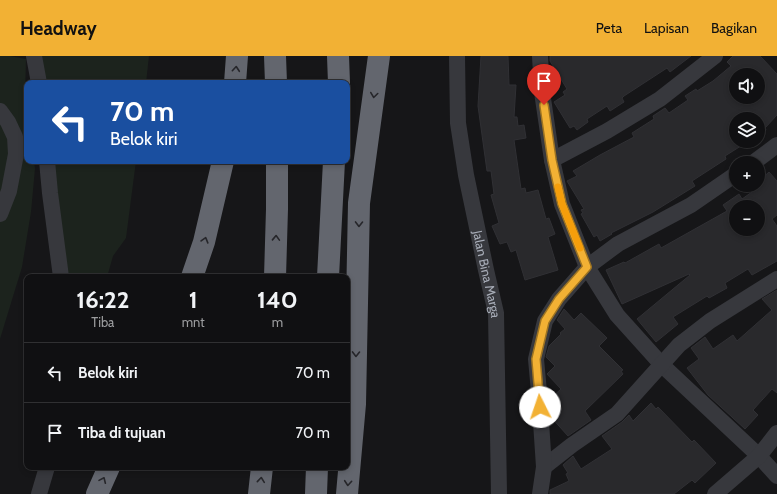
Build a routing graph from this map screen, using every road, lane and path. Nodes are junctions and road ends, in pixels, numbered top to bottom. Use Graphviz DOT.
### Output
graph roads {
  1 [pos="34,56"];
  2 [pos="237,56"];
  3 [pos="275,56"];
  4 [pos="338,56"];
  5 [pos="379,56"];
  6 [pos="457,56"];
  7 [pos="540,56"];
  8 [pos="715,56"];
  9 [pos="38,80"];
  10 [pos="235,80"];
  11 [pos="276,80"];
  12 [pos="339,80"];
  13 [pos="0,111"];
  14 [pos="777,145"];
  15 [pos="762,156"];
  16 [pos="552,160"];
  17 [pos="47,164"];
  18 [pos="222,164"];
  19 [pos="277,164"];
  20 [pos="334,164"];
  21 [pos="729,179"];
  22 [pos="0,214"];
  23 [pos="587,267"];
  24 [pos="61,274"];
  25 [pos="193,274"];
  26 [pos="275,274"];
  27 [pos="328,274"];
  28 [pos="777,279"];
  29 [pos="662,365"];
  30 [pos="777,433"];
  31 [pos="758,456"];
  32 [pos="350,460"];
  33 [pos="544,467"];
  34 [pos="46,470"];
  35 [pos="108,470"];
  36 [pos="262,470"];
  37 [pos="317,470"];
  38 [pos="349,470"];
  39 [pos="777,476"];
  40 [pos="40,494"];
  41 [pos="97,494"];
  42 [pos="259,494"];
  43 [pos="316,494"];
  44 [pos="347,494"];
  45 [pos="499,494"];
  46 [pos="540,494"];
  47 [pos="715,494"];
  1 -- 9 [label="street"];
  10 -- 2 [label="highway, one-way"];
  3 -- 11 [label="highway"];
  4 -- 12 [label="highway"];
  5 -- 32 [label="highway, one-way"];
  6 -- 45 [label="street, Jalan Bina Marga"];
  7 -- 16 [label="street"];
  8 -- 16 [label="street"];
  13 -- 22 [label="street"];
  14 -- 15 [label="street"];
  16 -- 23 [label="street"];
  17 -- 24 [label="street"];
  25 -- 18 [label="highway, one-way"];
  26 -- 19 [label="highway, one-way"];
  20 -- 27 [label="highway"];
  21 -- 23 [label="street"];
  23 -- 29 [label="street"];
  23 -- 33 [label="street"];
  28 -- 29 [label="street"];
  29 -- 31 [label="street"];
  29 -- 33 [label="street"];
  30 -- 31 [label="street"];
  31 -- 39 [label="street"];
  31 -- 47 [label="street"];
  33 -- 46 [label="street"];
  34 -- 40 [label="street"];
  41 -- 35 [label="highway, one-way"];
  42 -- 36 [label="highway, one-way"];
  37 -- 43 [label="highway"];
  38 -- 44 [label="highway, one-way"];
}
